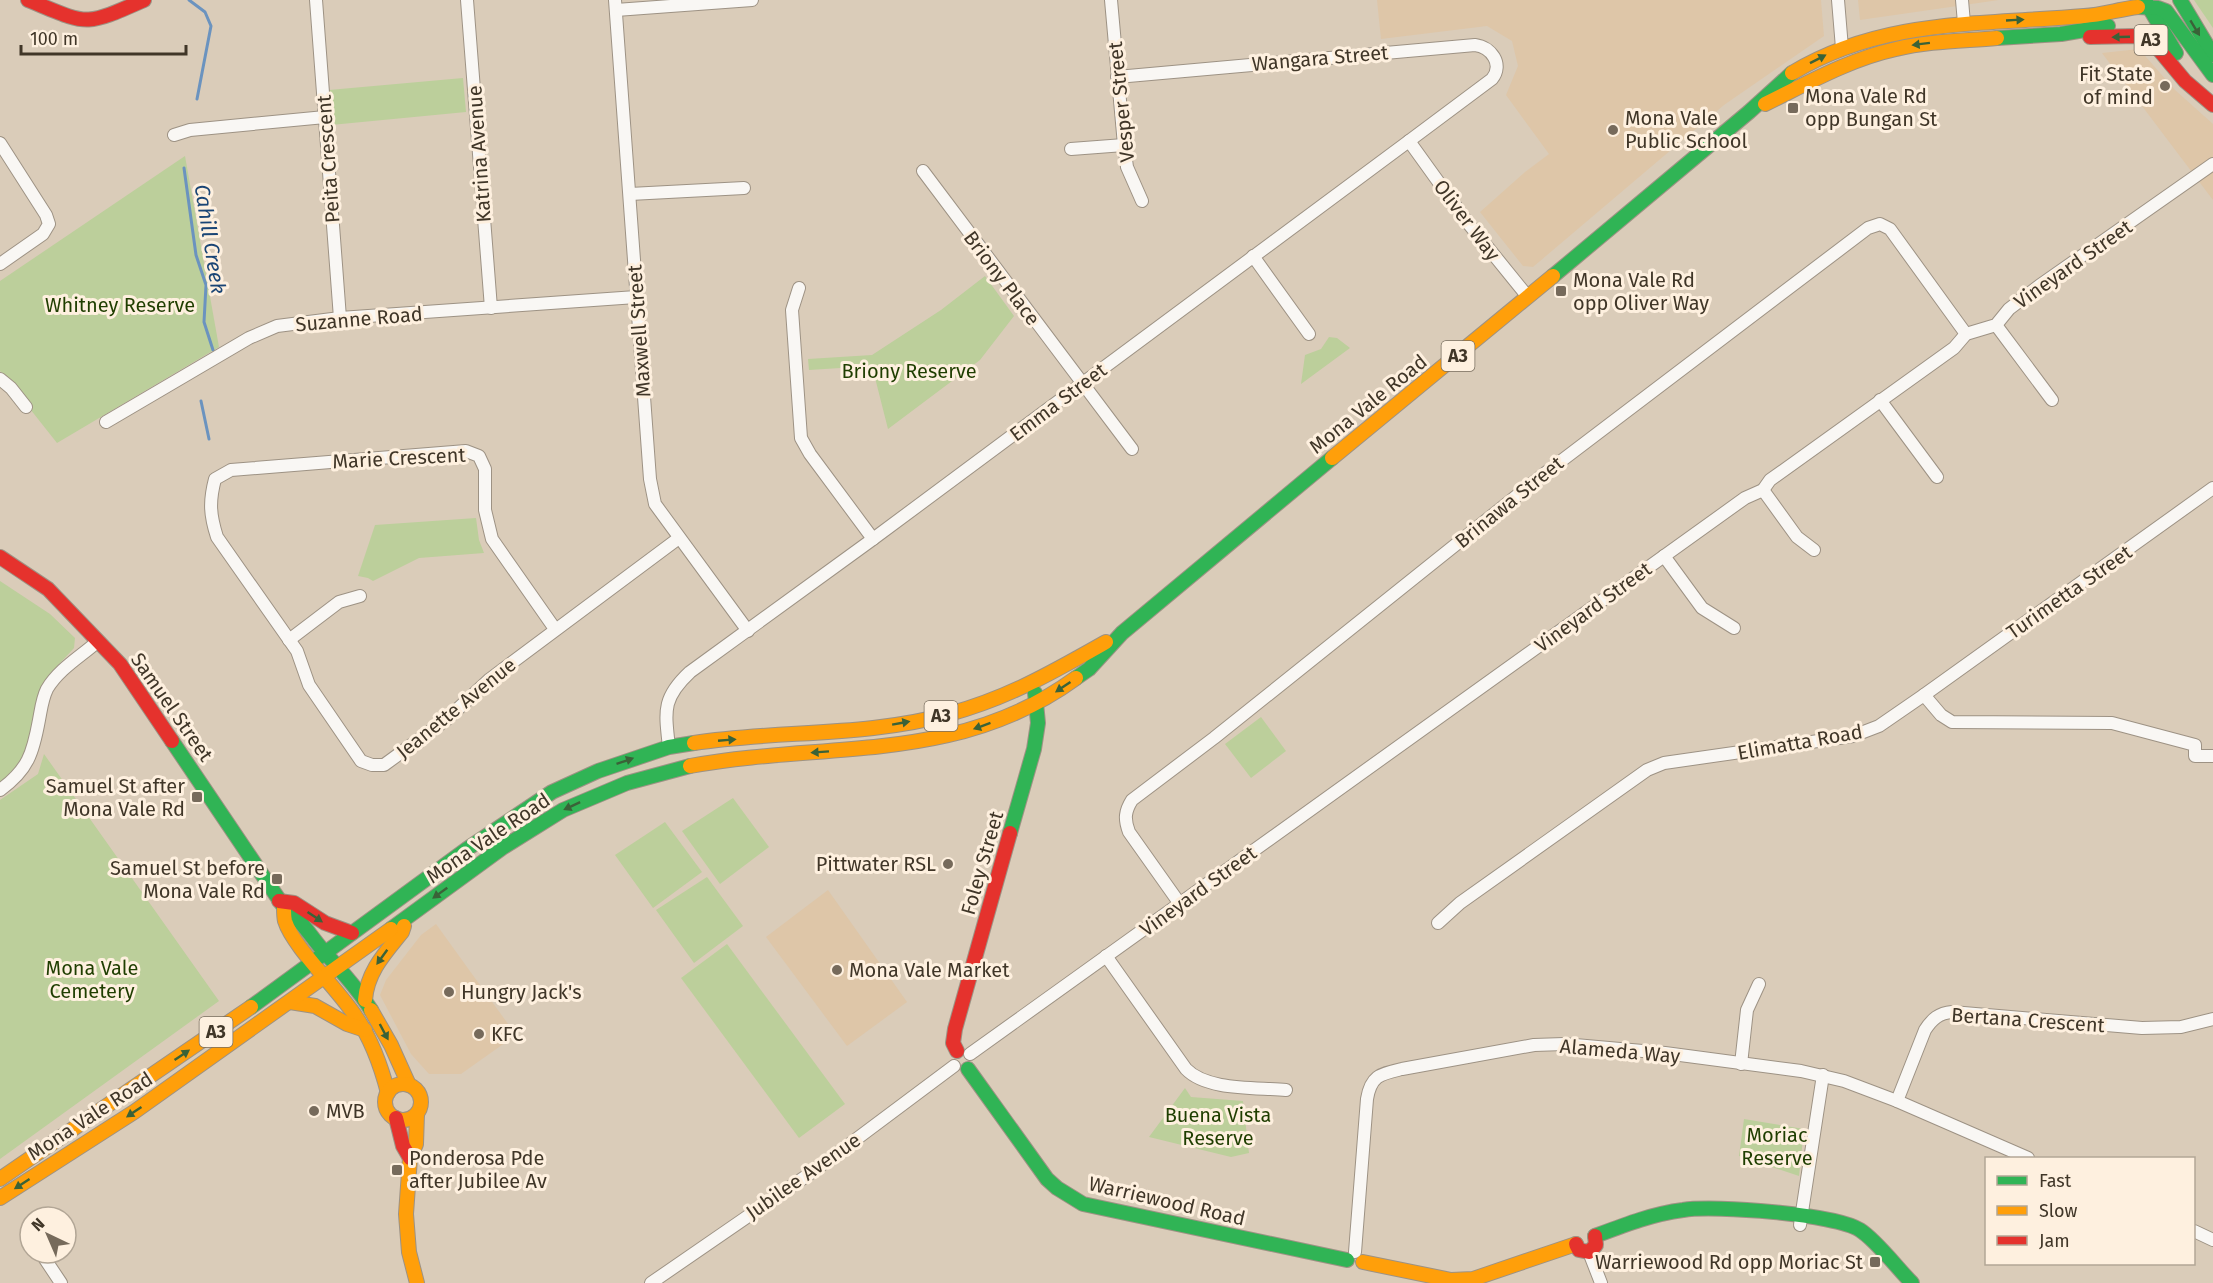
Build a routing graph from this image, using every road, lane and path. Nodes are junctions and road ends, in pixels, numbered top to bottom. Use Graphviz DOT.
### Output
graph roads {
  1 [pos="28,0"];
  2 [pos="144,0"];
  3 [pos="316,0"];
  4 [pos="467,0"];
  5 [pos="752,0"];
  6 [pos="1111,0"];
  7 [pos="1838,0"];
  8 [pos="1962,0"];
  9 [pos="2109,0"];
  10 [pos="2180,0"];
  11 [pos="2150,4"];
  12 [pos="616,5"];
  13 [pos="2065,17"];
  14 [pos="1964,22"];
  15 [pos="2061,34"];
  16 [pos="1842,48"];
  17 [pos="2213,55"];
  18 [pos="1848,64"];
  19 [pos="2213,75"];
  20 [pos="1117,77"];
  21 [pos="1492,79"];
  22 [pos="2213,97"];
  23 [pos="2213,105"];
  24 [pos="1749,111"];
  25 [pos="325,117"];
  26 [pos="174,135"];
  27 [pos="1409,141"];
  28 [pos="0,143"];
  29 [pos="1124,145"];
  30 [pos="1071,148"];
  31 [pos="2213,164"];
  32 [pos="923,171"];
  33 [pos="744,188"];
  34 [pos="630,194"];
  35 [pos="1142,201"];
  36 [pos="1253,256"];
  37 [pos="0,264"];
  38 [pos="799,288"];
  39 [pos="636,297"];
  40 [pos="1528,297"];
  41 [pos="491,308"];
  42 [pos="340,318"];
  43 [pos="1996,325"];
  44 [pos="1309,334"];
  45 [pos="1966,334"];
  46 [pos="0,379"];
  47 [pos="1081,384"];
  48 [pos="1880,400"];
  49 [pos="2052,400"];
  50 [pos="26,407"];
  51 [pos="106,422"];
  52 [pos="1132,449"];
  53 [pos="231,470"];
  54 [pos="1936,477"];
  55 [pos="2213,488"];
  56 [pos="1763,490"];
  57 [pos="680,538"];
  58 [pos="873,539"];
  59 [pos="1814,550"];
  60 [pos="1664,556"];
  61 [pos="0,557"];
  62 [pos="360,596"];
  63 [pos="1734,628"];
  64 [pos="555,629"];
  65 [pos="748,631"];
  66 [pos="1122,633"];
  67 [pos="289,640"];
  68 [pos="98,642"];
  69 [pos="1034,683"];
  70 [pos="1924,694"];
  71 [pos="1036,703"];
  72 [pos="2213,745"];
  73 [pos="669,747"];
  74 [pos="2194,756"];
  75 [pos="2213,756"];
  76 [pos="707,764"];
  77 [pos="0,790"];
  78 [pos="603,792"];
  79 [pos="282,904"];
  80 [pos="1180,904"];
  81 [pos="407,917"];
  82 [pos="1438,923"];
  83 [pos="352,933"];
  84 [pos="320,957"];
  85 [pos="1106,957"];
  86 [pos="339,967"];
  87 [pos="326,976"];
  88 [pos="1759,984"];
  89 [pos="365,1000"];
  90 [pos="290,1002"];
  91 [pos="2213,1019"];
  92 [pos="365,1030"];
  93 [pos="964,1053"];
  94 [pos="1741,1064"];
  95 [pos="961,1067"];
  96 [pos="1823,1075"];
  97 [pos="409,1085"];
  98 [pos="1286,1090"];
  99 [pos="388,1094"];
  100 [pos="1896,1101"];
  101 [pos="417,1114"];
  102 [pos="396,1118"];
  103 [pos="2026,1157"];
  104 [pos="410,1158"];
  105 [pos="0,1179"];
  106 [pos="0,1198"];
  107 [pos="1801,1220"];
  108 [pos="2195,1232"];
  109 [pos="1595,1236"];
  110 [pos="2213,1240"];
  111 [pos="1576,1244"];
  112 [pos="1589,1252"];
  113 [pos="1355,1258"];
  114 [pos="49,1265"];
  115 [pos="61,1283"];
  116 [pos="417,1283"];
  117 [pos="651,1283"];
  118 [pos="1601,1283"];
  119 [pos="1912,1283"];
  1 -- 2 [label="main road"];
  3 -- 25 [label="street, Peita Crescent"];
  4 -- 41 [label="street, Katrina Avenue"];
  5 -- 12 [label="street"];
  6 -- 20 [label="street, Vesper Street"];
  7 -- 16 [label="street"];
  8 -- 14 [label="street"];
  9 -- 13 [label="main road"];
  10 -- 17 [label="main road, one-way"];
  11 -- 13 [label="main road, Mona Vale Road / A3"];
  11 -- 15 [label="main road, Mona Vale Road / A3"];
  11 -- 19 [label="main road"];
  11 -- 22 [label="main road"];
  12 -- 34 [label="street, Maxwell Street"];
  14 -- 13 [label="main road, Mona Vale Road / A3, one-way"];
  14 -- 16 [label="main road, Mona Vale Road / A3"];
  15 -- 18 [label="main road, Mona Vale Road / A3, one-way"];
  23 -- 15 [label="main road, A3, one-way"];
  16 -- 18 [label="main road"];
  24 -- 16 [label="main road, Mona Vale Road / A3, one-way"];
  18 -- 24 [label="main road, Mona Vale Road / A3"];
  20 -- 21 [label="street, Wangara Street"];
  20 -- 29 [label="street, Vesper Street"];
  21 -- 27 [label="street, Emma Street"];
  24 -- 40 [label="main road, Mona Vale Road / A3"];
  25 -- 26 [label="street"];
  25 -- 42 [label="street, Peita Crescent"];
  27 -- 36 [label="street, Emma Street"];
  27 -- 40 [label="street, Oliver Way"];
  28 -- 37 [label="street"];
  29 -- 30 [label="street"];
  29 -- 35 [label="street, Vesper Street"];
  31 -- 43 [label="street, Vineyard Street"];
  32 -- 47 [label="street, Briony Place"];
  33 -- 34 [label="street"];
  34 -- 39 [label="street, Maxwell Street"];
  36 -- 44 [label="street"];
  36 -- 47 [label="street, Emma Street"];
  38 -- 58 [label="street"];
  39 -- 41 [label="street, Suzanne Road"];
  39 -- 57 [label="street, Maxwell Street"];
  40 -- 66 [label="main road, Mona Vale Road / A3"];
  41 -- 42 [label="street, Suzanne Road"];
  42 -- 51 [label="street, Suzanne Road"];
  43 -- 45 [label="street, Vineyard Street"];
  43 -- 49 [label="street"];
  45 -- 48 [label="street, Vineyard Street"];
  45 -- 80 [label="street, Brinawa Street"];
  46 -- 50 [label="street"];
  47 -- 52 [label="street, Briony Place"];
  47 -- 58 [label="street, Emma Street"];
  48 -- 54 [label="street"];
  48 -- 56 [label="street, Vineyard Street"];
  53 -- 64 [label="street, Marie Crescent"];
  53 -- 67 [label="street, Jeanette Avenue"];
  55 -- 70 [label="street, Turimetta Street"];
  56 -- 59 [label="street"];
  56 -- 60 [label="street, Vineyard Street"];
  57 -- 64 [label="street, Jeanette Avenue"];
  57 -- 65 [label="street, Maxwell Street"];
  58 -- 65 [label="street, Emma Street"];
  60 -- 63 [label="street"];
  60 -- 80 [label="street, Vineyard Street"];
  61 -- 68 [label="main road, Samuel Street"];
  62 -- 67 [label="street"];
  64 -- 67 [label="street, Jeanette Avenue"];
  65 -- 73 [label="street, Emma Street"];
  66 -- 69 [label="main road, Mona Vale Road / A3"];
  66 -- 71 [label="main road, Mona Vale Road / A3, one-way"];
  68 -- 77 [label="street"];
  68 -- 79 [label="main road, Samuel Street"];
  69 -- 71 [label="main road, Foley Street"];
  73 -- 69 [label="main road, Mona Vale Road / A3, one-way"];
  70 -- 74 [label="street"];
  70 -- 82 [label="street, Elimatta Road"];
  71 -- 76 [label="main road, Mona Vale Road / A3, one-way"];
  71 -- 93 [label="main road, Foley Street"];
  72 -- 74 [label="street"];
  73 -- 76 [label="main road"];
  73 -- 78 [label="main road"];
  83 -- 73 [label="main road, Mona Vale Road / A3, one-way"];
  74 -- 75 [label="street"];
  76 -- 78 [label="main road, Mona Vale Road / A3"];
  78 -- 81 [label="main road, Mona Vale Road / A3, one-way"];
  79 -- 83 [label="main road, one-way"];
  79 -- 84 [label="main road, Samuel Street"];
  80 -- 85 [label="street, Vineyard Street"];
  81 -- 86 [label="main road, Mona Vale Road / A3"];
  81 -- 89 [label="main road, one-way"];
  83 -- 84 [label="main road, Mona Vale Road / A3"];
  84 -- 86 [label="main road"];
  84 -- 87 [label="main road"];
  105 -- 84 [label="main road, Mona Vale Road / A3, one-way"];
  85 -- 93 [label="street, Vineyard Street"];
  85 -- 98 [label="street"];
  86 -- 87 [label="main road, Mona Vale Road / A3"];
  86 -- 89 [label="main road"];
  87 -- 90 [label="main road, Mona Vale Road / A3"];
  87 -- 92 [label="main road"];
  88 -- 94 [label="street"];
  89 -- 97 [label="main road, one-way"];
  90 -- 92 [label="main road"];
  90 -- 106 [label="main road, Mona Vale Road / A3, one-way"];
  91 -- 100 [label="street, Bertana Crescent"];
  92 -- 99 [label="main road"];
  93 -- 95 [label="main road, Foley Street"];
  94 -- 96 [label="street, Alameda Way"];
  94 -- 113 [label="street, Alameda Way"];
  95 -- 113 [label="main road, Warriewood Road"];
  95 -- 117 [label="street, Jubilee Avenue"];
  96 -- 100 [label="street, Alameda Way"];
  96 -- 107 [label="street"];
  97 -- 99 [label="main road"];
  97 -- 101 [label="main road"];
  99 -- 102 [label="main road"];
  100 -- 103 [label="street, Alameda Way"];
  101 -- 102 [label="main road"];
  101 -- 104 [label="main road"];
  102 -- 104 [label="main road"];
  104 -- 116 [label="main road"];
  107 -- 109 [label="main road"];
  107 -- 119 [label="main road"];
  108 -- 110 [label="street"];
  109 -- 111 [label="main road"];
  109 -- 112 [label="main road"];
  111 -- 112 [label="main road"];
  111 -- 113 [label="main road, Warriewood Road"];
  112 -- 118 [label="street"];
  114 -- 115 [label="street"];
}
